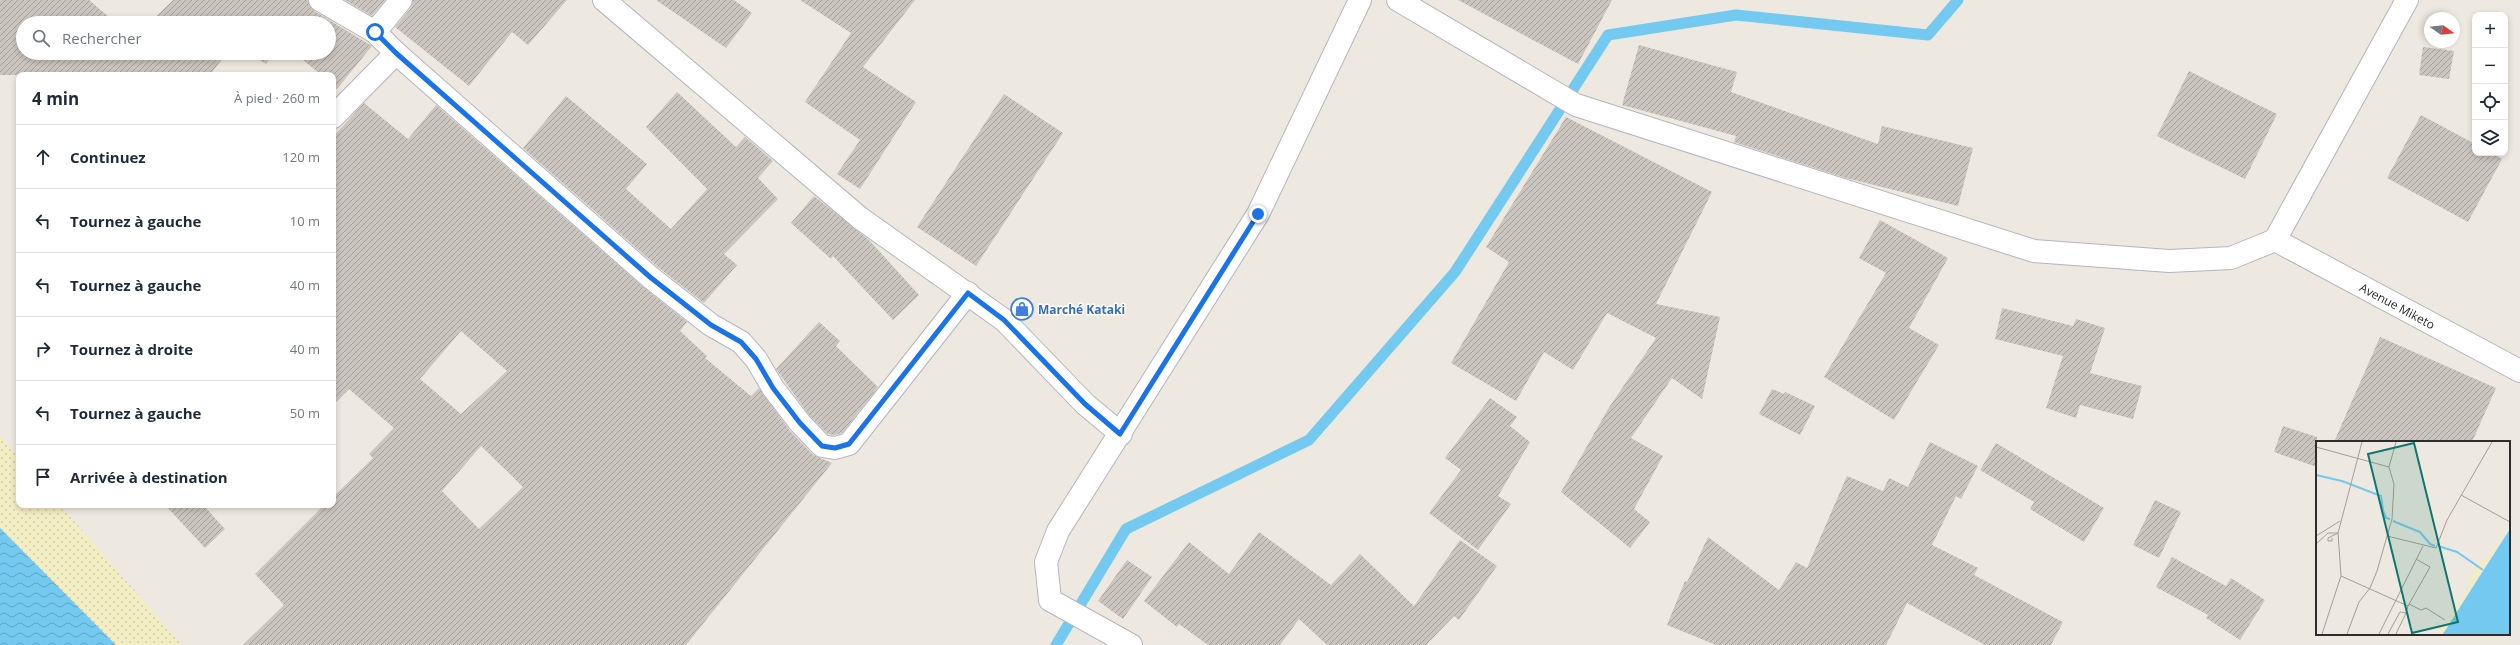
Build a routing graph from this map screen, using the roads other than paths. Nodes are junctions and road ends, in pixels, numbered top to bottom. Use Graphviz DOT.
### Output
graph roads {
  1 [pos="320,0"];
  2 [pos="401,0"];
  3 [pos="604,0"];
  4 [pos="1360,0"];
  5 [pos="1398,0"];
  6 [pos="2407,0"];
  7 [pos="375,32"];
  8 [pos="396,53"];
  9 [pos="336,114"];
  10 [pos="2275,240"];
  11 [pos="968,293"];
  12 [pos="2520,370"];
  13 [pos="1120,434"];
  14 [pos="1131,645"];
  1 -- 7 [label="street"];
  2 -- 7 [label="street"];
  3 -- 11 [label="street"];
  4 -- 13 [label="street"];
  5 -- 10 [label="street"];
  6 -- 10 [label="street"];
  7 -- 8 [label="street"];
  8 -- 9 [label="street"];
  8 -- 11 [label="street"];
  10 -- 12 [label="street, Avenue Miketo"];
  11 -- 13 [label="street"];
  13 -- 14 [label="street"];
}
